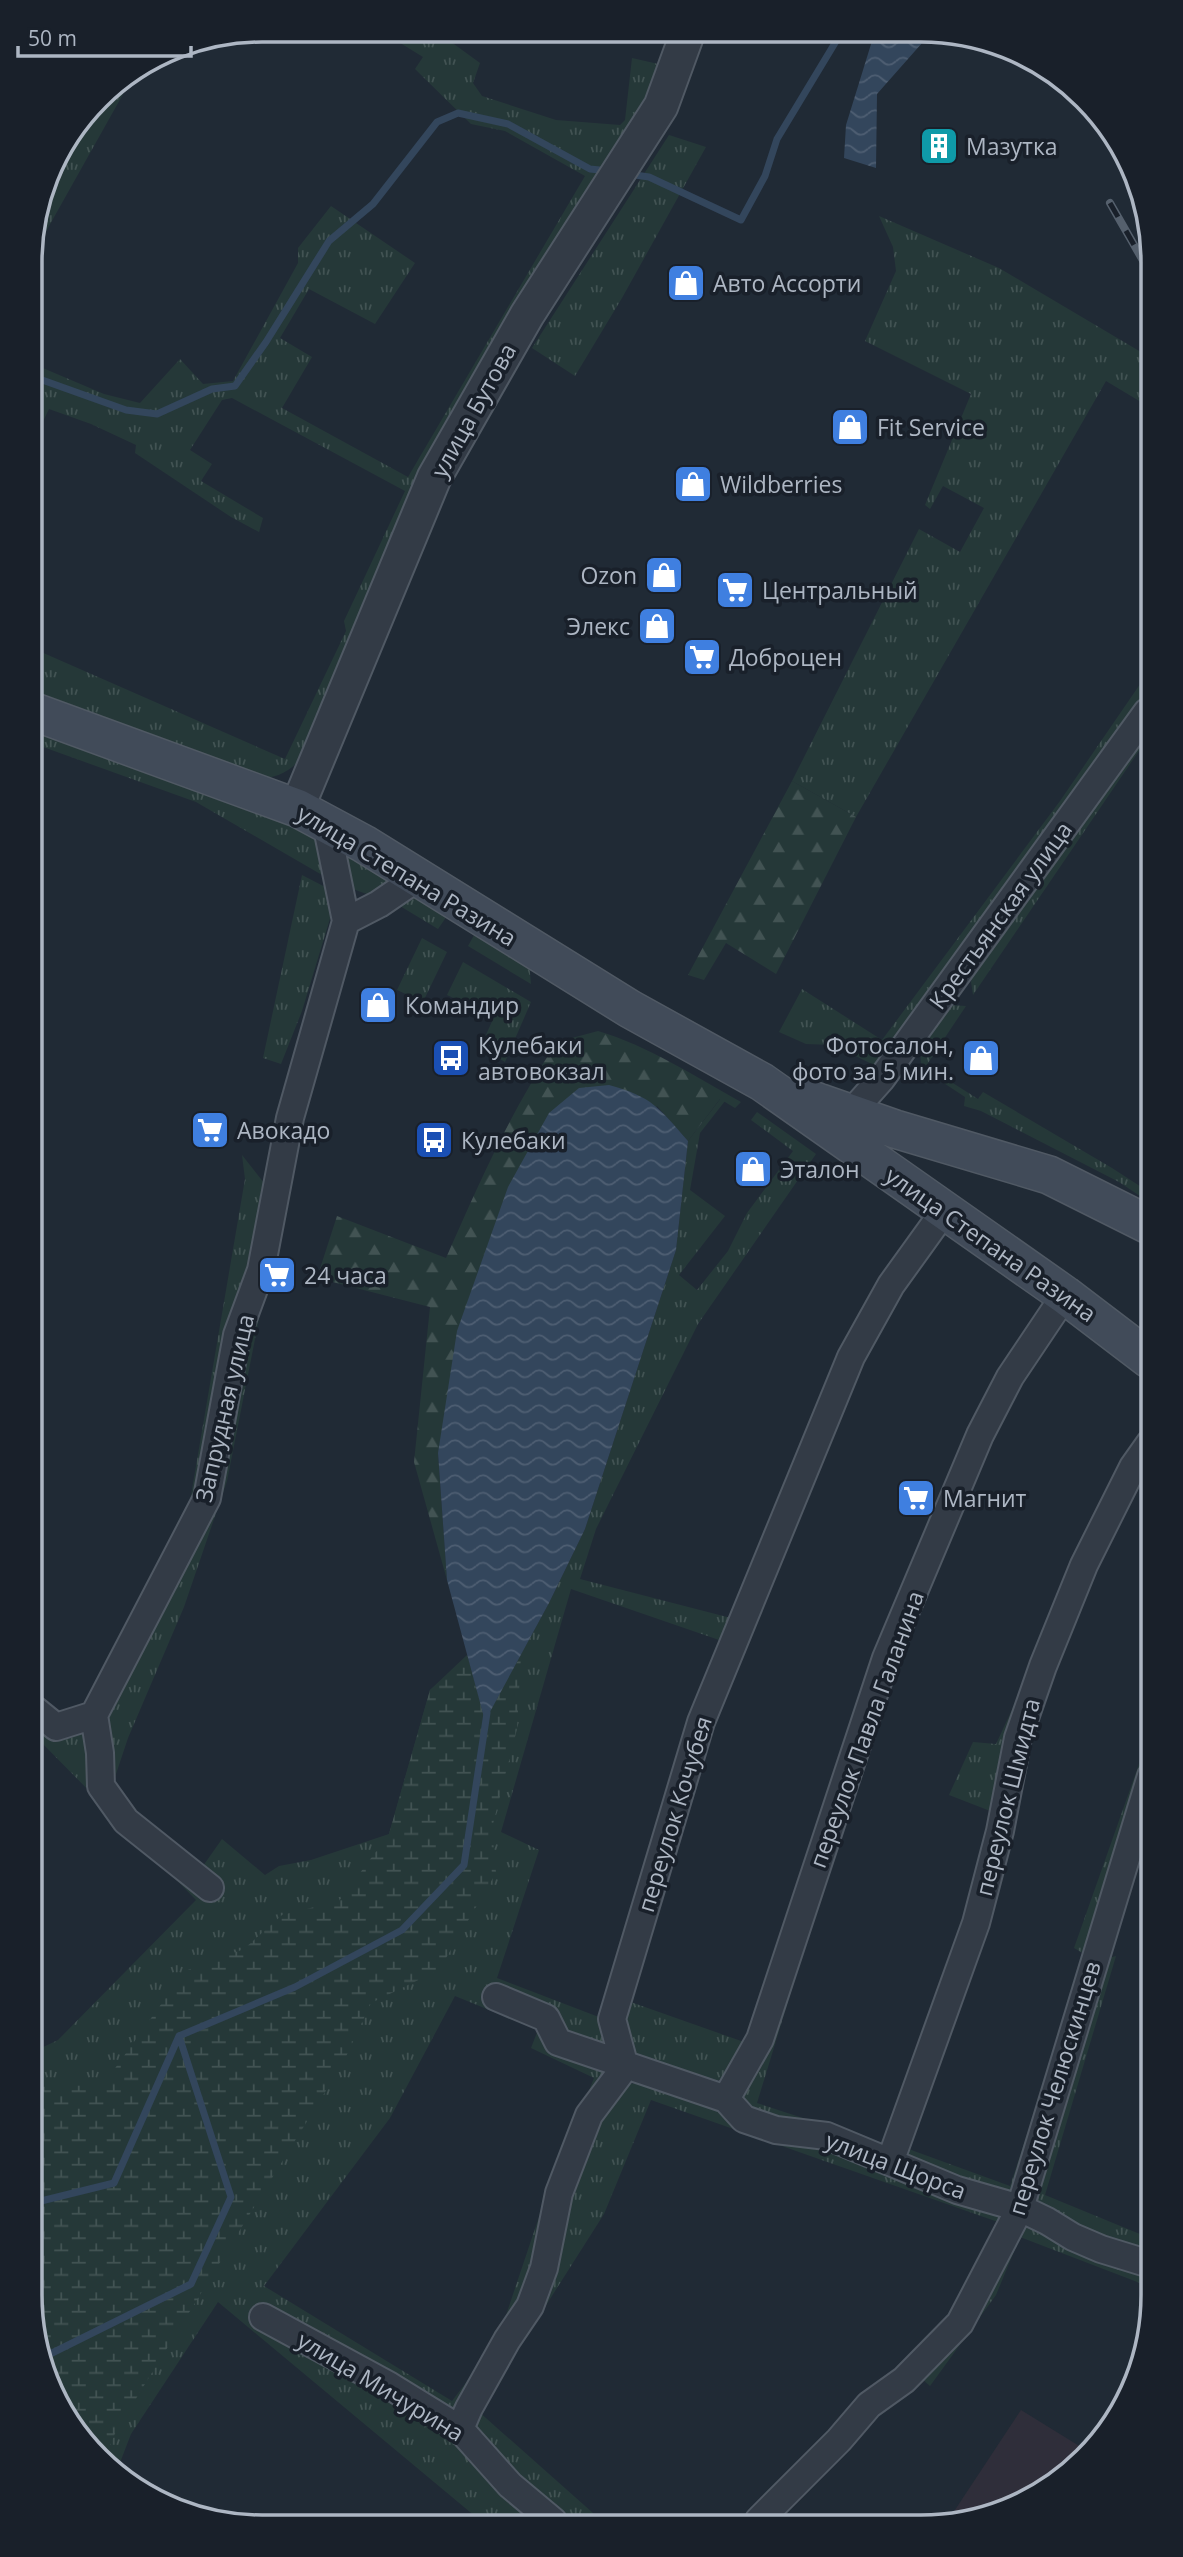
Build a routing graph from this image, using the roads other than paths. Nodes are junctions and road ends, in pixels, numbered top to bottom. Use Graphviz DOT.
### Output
graph roads {
  1 [pos="684,42"];
  2 [pos="42,714"];
  3 [pos="1141,720"];
  4 [pos="311,816"];
  5 [pos="417,878"];
  6 [pos="346,921"];
  7 [pos="762,1082"];
  8 [pos="849,1114"];
  9 [pos="944,1210"];
  10 [pos="1141,1221"];
  11 [pos="1065,1295"];
  12 [pos="1141,1353"];
  13 [pos="1141,1456"];
  14 [pos="42,1715"];
  15 [pos="94,1715"];
  16 [pos="1141,1809"];
  17 [pos="210,1888"];
  18 [pos="496,1997"];
  19 [pos="625,2067"];
  20 [pos="726,2099"];
  21 [pos="890,2162"];
  22 [pos="1020,2208"];
  23 [pos="1141,2261"];
  24 [pos="263,2317"];
  25 [pos="460,2429"];
  26 [pos="545,2515"];
  27 [pos="764,2515"];
  1 -- 4 [label="street, улица Бутова"];
  2 -- 4 [label="main road, улица Степана Разина"];
  3 -- 8 [label="street, Крестьянская улица"];
  4 -- 5 [label="main road, улица Степана Разина"];
  4 -- 6 [label="street, Запрудная улица"];
  5 -- 6 [label="street"];
  5 -- 7 [label="main road, улица Степана Разина"];
  6 -- 15 [label="street, Запрудная улица"];
  7 -- 8 [label="main road, улица Степана Разина"];
  7 -- 9 [label="main road, улица Степана Разина"];
  8 -- 10 [label="main road, улица Степана Разина"];
  9 -- 11 [label="main road, улица Степана Разина"];
  9 -- 19 [label="street, переулок Кочубея"];
  11 -- 12 [label="main road, улица Степана Разина"];
  11 -- 20 [label="street, переулок Павла Галанина"];
  13 -- 21 [label="street, переулок Шмидта"];
  14 -- 15 [label="street"];
  15 -- 17 [label="street"];
  16 -- 22 [label="street, переулок Челюскинцев"];
  18 -- 19 [label="street, улица Щорса"];
  19 -- 20 [label="street, улица Щорса"];
  19 -- 25 [label="street"];
  20 -- 21 [label="street, улица Щорса"];
  21 -- 22 [label="street, улица Щорса"];
  22 -- 23 [label="street, улица Щорса"];
  22 -- 27 [label="street, переулок Челюскинцев"];
  24 -- 25 [label="street, улица Мичурина"];
  25 -- 26 [label="street, улица Мичурина"];
}
